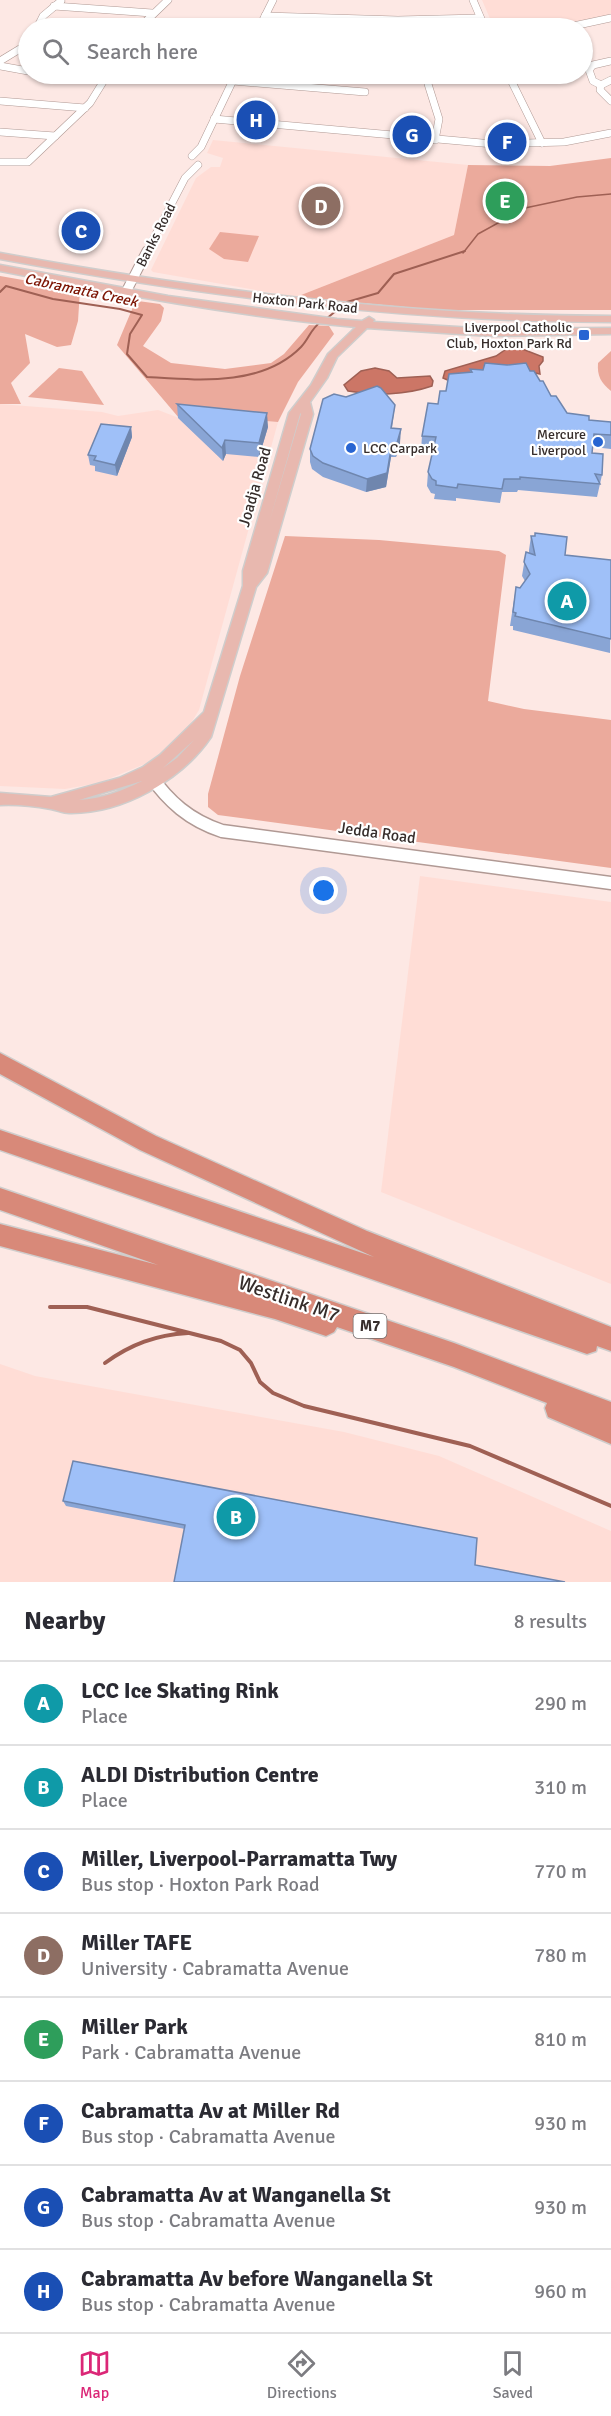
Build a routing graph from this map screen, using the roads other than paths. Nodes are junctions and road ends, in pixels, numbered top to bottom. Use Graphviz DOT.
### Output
graph roads {
  1 [pos="62,0"];
  2 [pos="168,0"];
  3 [pos="273,0"];
  4 [pos="473,0"];
  5 [pos="54,6"];
  6 [pos="152,13"];
  7 [pos="265,16"];
  8 [pos="41,18"];
  9 [pos="148,18"];
  10 [pos="316,18"];
  11 [pos="480,18"];
  12 [pos="611,18"];
  13 [pos="593,22"];
  14 [pos="18,50"];
  15 [pos="0,61"];
  16 [pos="611,61"];
  17 [pos="0,66"];
  18 [pos="593,67"];
  19 [pos="18,69"];
  20 [pos="593,81"];
  21 [pos="611,81"];
  22 [pos="101,84"];
  23 [pos="232,84"];
  24 [pos="269,84"];
  25 [pos="427,84"];
  26 [pos="513,84"];
  27 [pos="601,85"];
  28 [pos="364,92"];
  29 [pos="0,101"];
  30 [pos="611,101"];
  31 [pos="84,108"];
  32 [pos="214,119"];
  33 [pos="0,132"];
  34 [pos="611,134"];
  35 [pos="55,136"];
  36 [pos="435,140"];
  37 [pos="542,143"];
  38 [pos="201,147"];
  39 [pos="192,156"];
  40 [pos="200,161"];
  41 [pos="0,162"];
  42 [pos="186,163"];
  43 [pos="185,178"];
  44 [pos="0,256"];
  45 [pos="0,268"];
  46 [pos="134,279"];
  47 [pos="126,292"];
  48 [pos="383,312"];
  49 [pos="611,319"];
  50 [pos="338,323"];
  51 [pos="369,326"];
  52 [pos="611,331"];
  53 [pos="491,332"];
  54 [pos="361,339"];
  55 [pos="344,345"];
  56 [pos="330,364"];
  57 [pos="151,777"];
  58 [pos="1,799"];
  59 [pos="611,883"];
  60 [pos="0,1063"];
  61 [pos="0,1140"];
  62 [pos="0,1199"];
  63 [pos="0,1235"];
  64 [pos="611,1339"];
  65 [pos="611,1351"];
  66 [pos="611,1415"];
  67 [pos="611,1431"];
  1 -- 5 [label="street"];
  2 -- 6 [label="street"];
  3 -- 7 [label="street"];
  4 -- 11 [label="street"];
  5 -- 6 [label="street"];
  5 -- 8 [label="street"];
  6 -- 9 [label="street"];
  7 -- 10 [label="street"];
  12 -- 13 [label="street"];
  14 -- 15 [label="street"];
  16 -- 18 [label="street"];
  17 -- 19 [label="street"];
  20 -- 27 [label="street"];
  21 -- 27 [label="street"];
  22 -- 31 [label="street"];
  23 -- 32 [label="street"];
  24 -- 28 [label="street"];
  25 -- 36 [label="street"];
  26 -- 37 [label="street"];
  27 -- 30 [label="street"];
  29 -- 31 [label="street"];
  31 -- 35 [label="street"];
  32 -- 36 [label="street"];
  32 -- 38 [label="street"];
  33 -- 35 [label="street"];
  34 -- 37 [label="street"];
  35 -- 41 [label="street"];
  36 -- 37 [label="street"];
  38 -- 39 [label="street"];
  38 -- 40 [label="street"];
  39 -- 40 [label="street"];
  39 -- 42 [label="street"];
  40 -- 42 [label="street"];
  40 -- 43 [label="street, Banks Road"];
  42 -- 43 [label="street, Banks Road"];
  43 -- 46 [label="street, Banks Road"];
  44 -- 46 [label="main road, Hoxton Park Road"];
  45 -- 47 [label="main road, Hoxton Park Road"];
  46 -- 47 [label="street, Banks Road"];
  46 -- 48 [label="main road, Hoxton Park Road"];
  47 -- 50 [label="main road, Hoxton Park Road"];
  48 -- 49 [label="main road, Hoxton Park Road"];
  48 -- 51 [label="main road, Joadja Road"];
  50 -- 51 [label="main road, Hoxton Park Road"];
  50 -- 55 [label="main road"];
  51 -- 53 [label="main road, Hoxton Park Road"];
  51 -- 54 [label="main road, Joadja Road"];
  51 -- 55 [label="main road, Joadja Road"];
  52 -- 53 [label="main road, Hoxton Park Road"];
  53 -- 54 [label="main road"];
  54 -- 56 [label="main road, Joadja Road"];
  55 -- 56 [label="main road, Joadja Road"];
  56 -- 57 [label="main road, Joadja Road"];
  57 -- 58 [label="main road"];
  57 -- 59 [label="street, Jedda Road"];
  60 -- 64 [label="highway"];
  61 -- 65 [label="highway"];
  62 -- 66 [label="highway, Westlink M7 / M7"];
  63 -- 67 [label="highway"];
}
